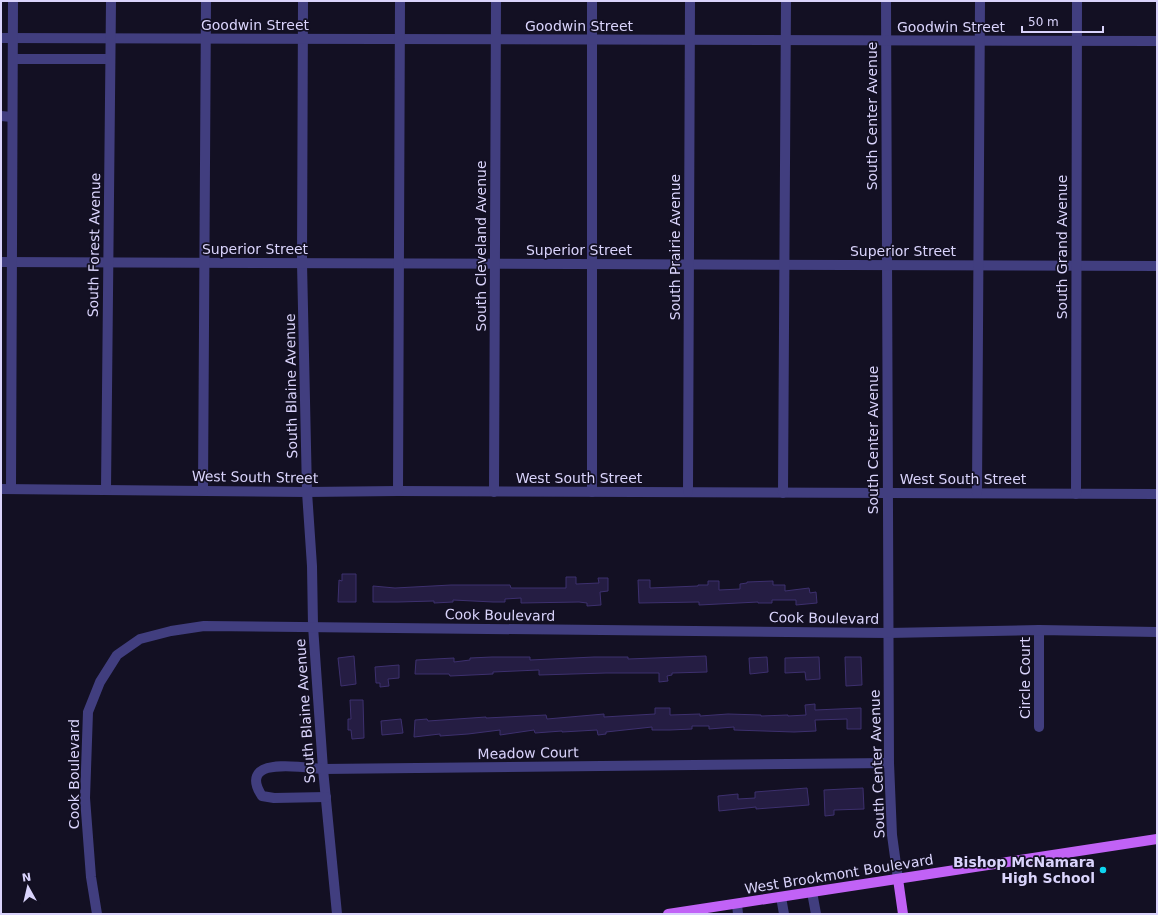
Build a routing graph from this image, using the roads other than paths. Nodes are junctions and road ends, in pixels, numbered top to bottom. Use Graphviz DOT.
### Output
graph roads {
  1 [pos="13,1"];
  2 [pos="111,1"];
  3 [pos="206,1"];
  4 [pos="303,1"];
  5 [pos="400,1"];
  6 [pos="496,1"];
  7 [pos="592,1"];
  8 [pos="690,1"];
  9 [pos="786,1"];
  10 [pos="886,1"];
  11 [pos="980,1"];
  12 [pos="1077,1"];
  13 [pos="1,38"];
  14 [pos="13,38"];
  15 [pos="111,38"];
  16 [pos="205,39"];
  17 [pos="303,39"];
  18 [pos="400,39"];
  19 [pos="496,39"];
  20 [pos="592,40"];
  21 [pos="690,40"];
  22 [pos="786,40"];
  23 [pos="886,40"];
  24 [pos="980,41"];
  25 [pos="1077,41"];
  26 [pos="1157,41"];
  27 [pos="13,59"];
  28 [pos="110,59"];
  29 [pos="1,116"];
  30 [pos="12,117"];
  31 [pos="1,208"];
  32 [pos="12,208"];
  33 [pos="1,262"];
  34 [pos="12,262"];
  35 [pos="108,262"];
  36 [pos="204,262"];
  37 [pos="302,263"];
  38 [pos="399,263"];
  39 [pos="495,263"];
  40 [pos="592,264"];
  41 [pos="689,264"];
  42 [pos="784,264"];
  43 [pos="887,265"];
  44 [pos="978,265"];
  45 [pos="1076,265"];
  46 [pos="1157,266"];
  47 [pos="6,489"];
  48 [pos="106,490"];
  49 [pos="203,490"];
  50 [pos="398,491"];
  51 [pos="307,492"];
  52 [pos="494,492"];
  53 [pos="592,492"];
  54 [pos="688,492"];
  55 [pos="783,493"];
  56 [pos="888,493"];
  57 [pos="977,493"];
  58 [pos="1076,494"];
  59 [pos="1157,494"];
  60 [pos="313,626"];
  61 [pos="1039,630"];
  62 [pos="1157,632"];
  63 [pos="888,633"];
  64 [pos="1039,726"];
  65 [pos="889,763"];
  66 [pos="323,769"];
  67 [pos="326,797"];
  68 [pos="1157,839"];
  69 [pos="898,879"];
  70 [pos="812,892"];
  71 [pos="781,897"];
  72 [pos="737,904"];
  73 [pos="97,914"];
  74 [pos="337,914"];
  75 [pos="668,914"];
  76 [pos="738,914"];
  77 [pos="784,914"];
  78 [pos="816,914"];
  79 [pos="903,914"];
  1 -- 14 [label="street"];
  2 -- 15 [label="street, South Forest Avenue"];
  3 -- 16 [label="street"];
  4 -- 17 [label="street, South Blaine Avenue"];
  5 -- 18 [label="street"];
  6 -- 19 [label="street, South Cleveland Avenue"];
  7 -- 20 [label="street"];
  8 -- 21 [label="street, South Prairie Avenue"];
  9 -- 22 [label="street"];
  10 -- 23 [label="street, South Center Avenue"];
  11 -- 24 [label="street"];
  12 -- 25 [label="street, South Grand Avenue"];
  13 -- 14 [label="street, Goodwin Street"];
  14 -- 15 [label="street, Goodwin Street"];
  14 -- 27 [label="street"];
  15 -- 16 [label="street, Goodwin Street"];
  15 -- 28 [label="street, South Forest Avenue"];
  16 -- 17 [label="street, Goodwin Street"];
  16 -- 36 [label="street"];
  17 -- 18 [label="street, Goodwin Street"];
  17 -- 37 [label="street, South Blaine Avenue"];
  18 -- 19 [label="street, Goodwin Street"];
  18 -- 38 [label="street"];
  19 -- 20 [label="street, Goodwin Street"];
  19 -- 39 [label="street, South Cleveland Avenue"];
  20 -- 21 [label="street, Goodwin Street"];
  20 -- 40 [label="street"];
  21 -- 22 [label="street, Goodwin Street"];
  21 -- 41 [label="street, South Prairie Avenue"];
  22 -- 23 [label="street, Goodwin Street"];
  22 -- 42 [label="street"];
  23 -- 24 [label="street, Goodwin Street"];
  23 -- 43 [label="street, South Center Avenue"];
  24 -- 25 [label="street, Goodwin Street"];
  24 -- 44 [label="street"];
  25 -- 26 [label="street, Goodwin Street"];
  25 -- 45 [label="street, South Grand Avenue"];
  27 -- 28 [label="street"];
  27 -- 30 [label="street"];
  28 -- 35 [label="street, South Forest Avenue"];
  29 -- 30 [label="street"];
  30 -- 32 [label="street"];
  31 -- 32 [label="street"];
  32 -- 34 [label="street"];
  33 -- 34 [label="street, Superior Street"];
  34 -- 35 [label="street, Superior Street"];
  34 -- 47 [label="street"];
  35 -- 36 [label="street, Superior Street"];
  35 -- 48 [label="street, South Forest Avenue"];
  36 -- 37 [label="street, Superior Street"];
  36 -- 49 [label="street"];
  37 -- 38 [label="street, Superior Street"];
  37 -- 51 [label="street, South Blaine Avenue"];
  38 -- 39 [label="street, Superior Street"];
  38 -- 50 [label="street"];
  39 -- 40 [label="street, Superior Street"];
  39 -- 52 [label="street, South Cleveland Avenue"];
  40 -- 41 [label="street, Superior Street"];
  40 -- 53 [label="street"];
  41 -- 42 [label="street, Superior Street"];
  41 -- 54 [label="street, South Prairie Avenue"];
  42 -- 43 [label="street, Superior Street"];
  42 -- 55 [label="street"];
  43 -- 44 [label="street, Superior Street"];
  43 -- 56 [label="street, South Center Avenue"];
  44 -- 45 [label="street, Superior Street"];
  44 -- 57 [label="street"];
  45 -- 46 [label="street, Superior Street"];
  45 -- 58 [label="street, South Grand Avenue"];
  47 -- 48 [label="street, West South Street"];
  48 -- 49 [label="street, West South Street"];
  49 -- 51 [label="street, West South Street"];
  50 -- 51 [label="street, West South Street"];
  50 -- 52 [label="street, West South Street"];
  51 -- 60 [label="street, South Blaine Avenue"];
  52 -- 53 [label="street, West South Street"];
  53 -- 54 [label="street, West South Street"];
  54 -- 55 [label="street, West South Street"];
  55 -- 56 [label="street, West South Street"];
  56 -- 57 [label="street, West South Street"];
  56 -- 63 [label="street, South Center Avenue"];
  57 -- 58 [label="street, West South Street"];
  58 -- 59 [label="street, West South Street"];
  60 -- 63 [label="street, Cook Boulevard"];
  60 -- 66 [label="street, South Blaine Avenue"];
  60 -- 73 [label="street, Cook Boulevard"];
  61 -- 62 [label="street, Cook Boulevard"];
  61 -- 63 [label="street, Cook Boulevard"];
  61 -- 64 [label="street, Circle Court"];
  63 -- 65 [label="street, South Center Avenue"];
  65 -- 66 [label="street, Meadow Court"];
  65 -- 69 [label="street, South Center Avenue"];
  66 -- 67 [label="street, South Blaine Avenue"];
  66 -- 67 [label="street, Meadow Court"];
  67 -- 74 [label="street, South Blaine Avenue"];
  68 -- 69 [label="main road, West Brookmont Boulevard"];
  69 -- 70 [label="main road, West Brookmont Boulevard"];
  69 -- 79 [label="main road"];
  70 -- 71 [label="main road, West Brookmont Boulevard"];
  70 -- 78 [label="street"];
  71 -- 72 [label="main road, West Brookmont Boulevard"];
  71 -- 77 [label="street"];
  72 -- 75 [label="main road, West Brookmont Boulevard"];
  72 -- 76 [label="street"];
}
